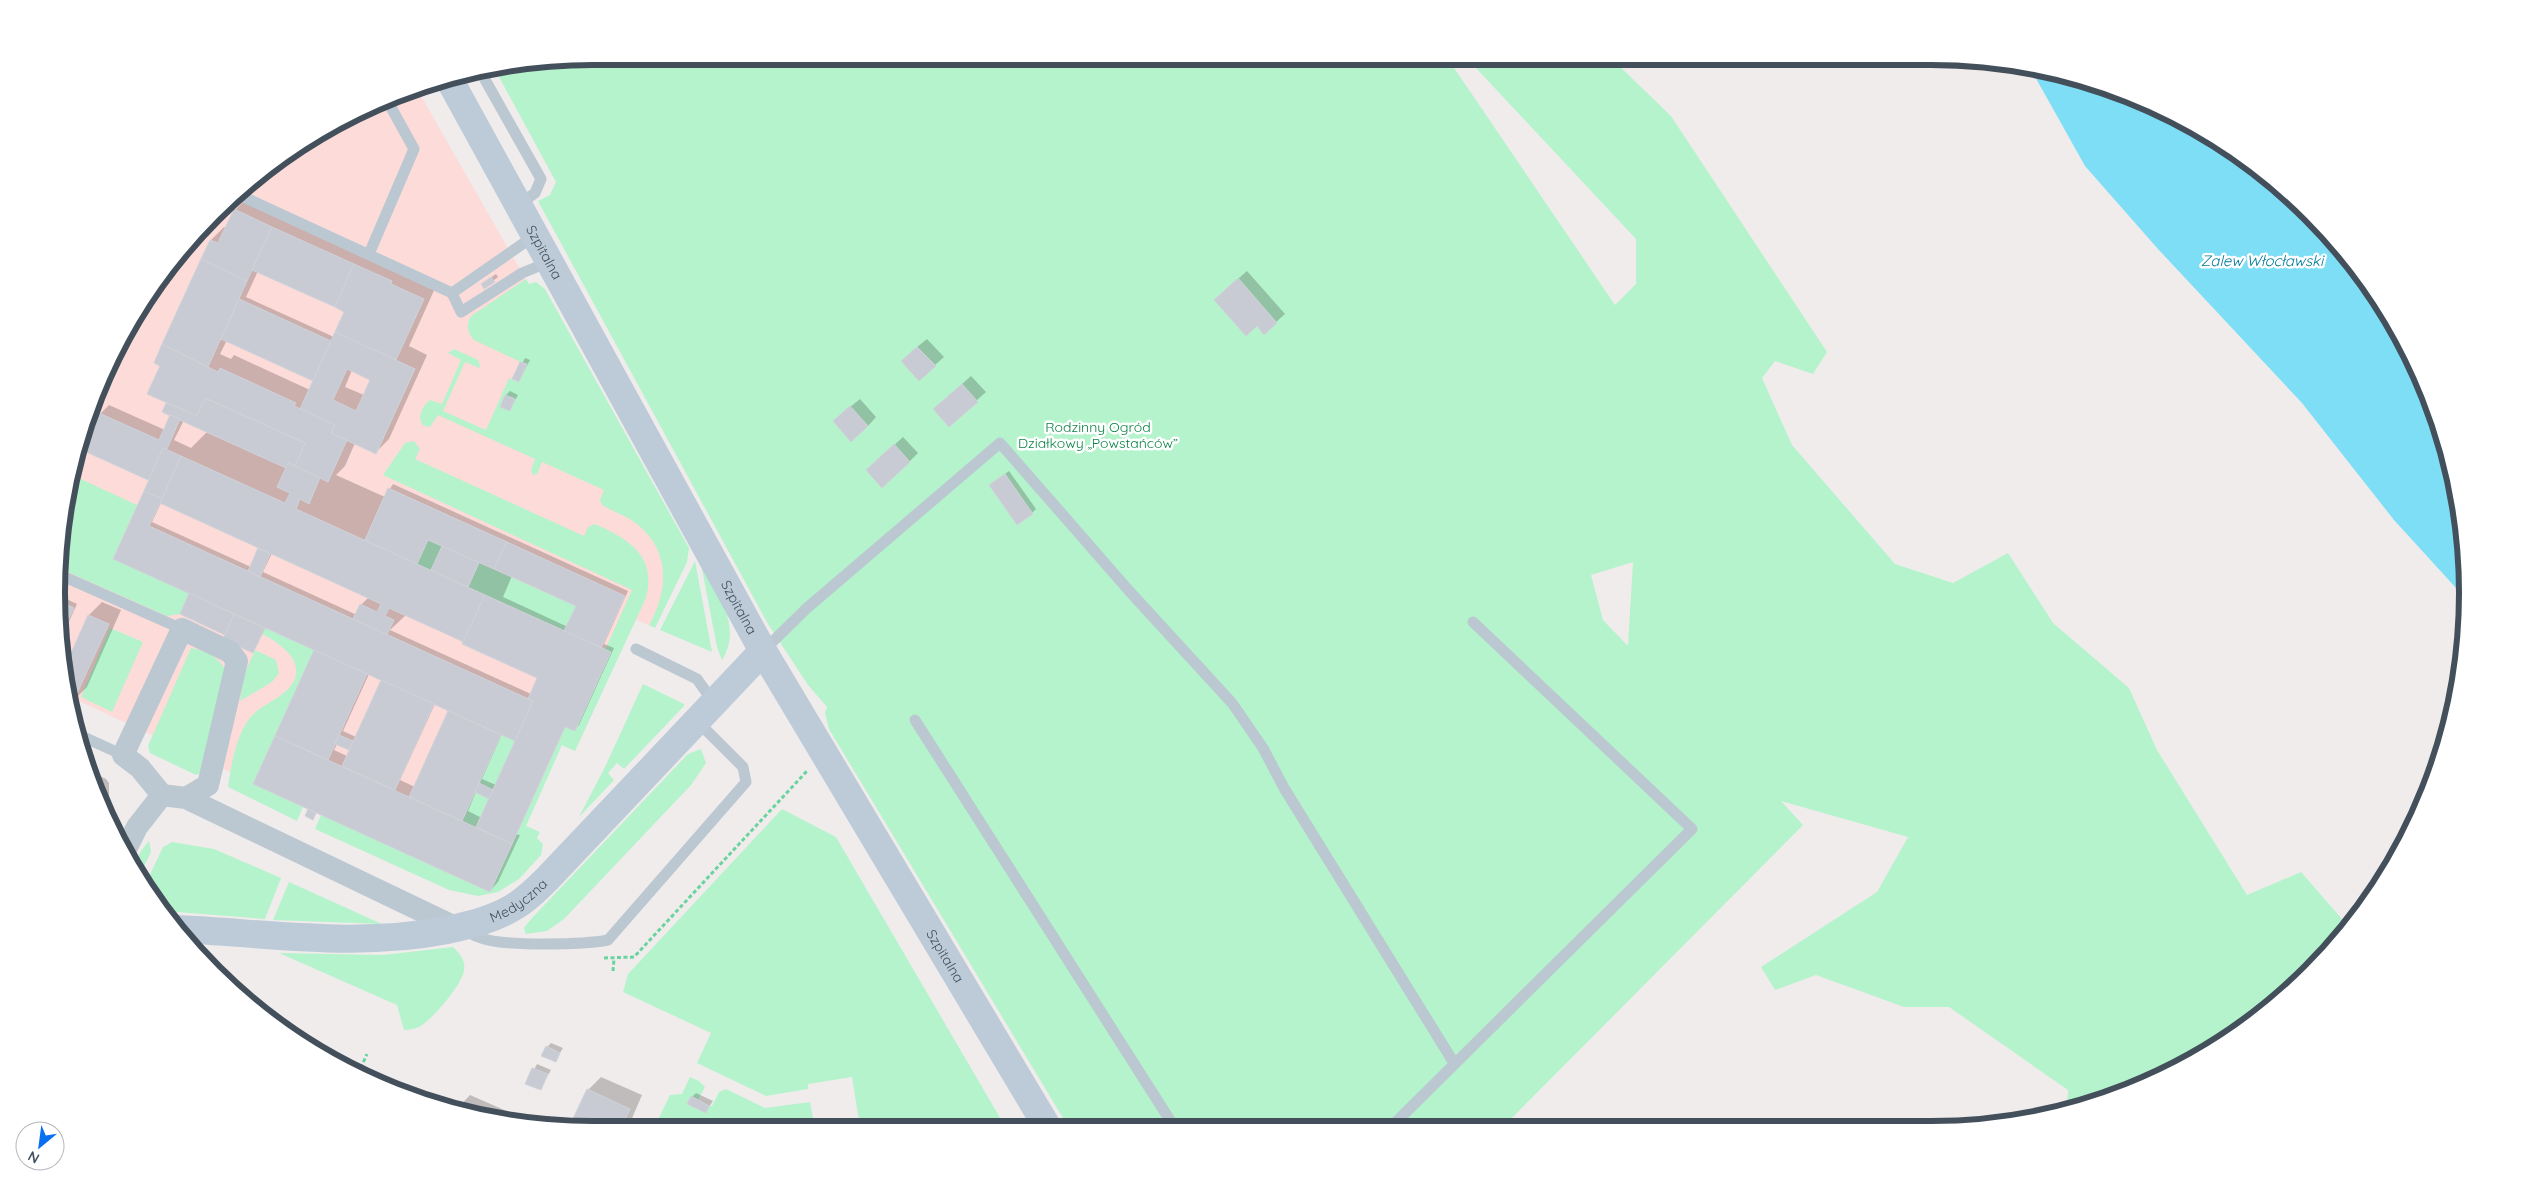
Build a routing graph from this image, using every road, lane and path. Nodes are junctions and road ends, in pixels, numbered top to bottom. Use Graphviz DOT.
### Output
graph roads {
  1 [pos="483,77"];
  2 [pos="451,84"];
  3 [pos="391,105"];
  4 [pos="244,197"];
  5 [pos="517,206"];
  6 [pos="534,236"];
  7 [pos="369,254"];
  8 [pos="549,262"];
  9 [pos="452,293"];
  10 [pos="65,577"];
  11 [pos="1473,622"];
  12 [pos="182,629"];
  13 [pos="636,649"];
  14 [pos="763,651"];
  15 [pos="706,712"];
  16 [pos="916,720"];
  17 [pos="85,738"];
  18 [pos="123,755"];
  19 [pos="808,770"];
  20 [pos="162,795"];
  21 [pos="186,798"];
  22 [pos="129,844"];
  23 [pos="457,928"];
  24 [pos="187,930"];
  25 [pos="603,958"];
  26 [pos="614,959"];
  27 [pos="613,971"];
  28 [pos="367,1054"];
  29 [pos="1454,1063"];
  30 [pos="361,1068"];
  31 [pos="1044,1121"];
  32 [pos="1171,1121"];
  33 [pos="1397,1121"];
  1 -- 5 [label="lane"];
  2 -- 5 [label="street, Szpitalna"];
  3 -- 7 [label="lane"];
  4 -- 7 [label="lane"];
  5 -- 6 [label="street, Szpitalna"];
  6 -- 8 [label="street, Szpitalna"];
  6 -- 9 [label="lane"];
  7 -- 9 [label="lane"];
  8 -- 9 [label="lane"];
  8 -- 14 [label="street, Szpitalna"];
  10 -- 12 [label="lane"];
  11 -- 29 [label="lane"];
  12 -- 18 [label="street"];
  12 -- 21 [label="street"];
  13 -- 15 [label="lane"];
  14 -- 15 [label="street, Medyczna"];
  14 -- 29 [label="lane"];
  14 -- 31 [label="street, Szpitalna"];
  15 -- 23 [label="street, Medyczna"];
  15 -- 23 [label="lane"];
  16 -- 32 [label="lane"];
  17 -- 18 [label="lane"];
  18 -- 20 [label="street"];
  19 -- 26 [label="path"];
  20 -- 21 [label="street"];
  20 -- 22 [label="street"];
  21 -- 23 [label="street"];
  23 -- 24 [label="street, Medyczna"];
  25 -- 26 [label="path"];
  26 -- 27 [label="path"];
  28 -- 30 [label="path"];
  29 -- 33 [label="lane"];
}
